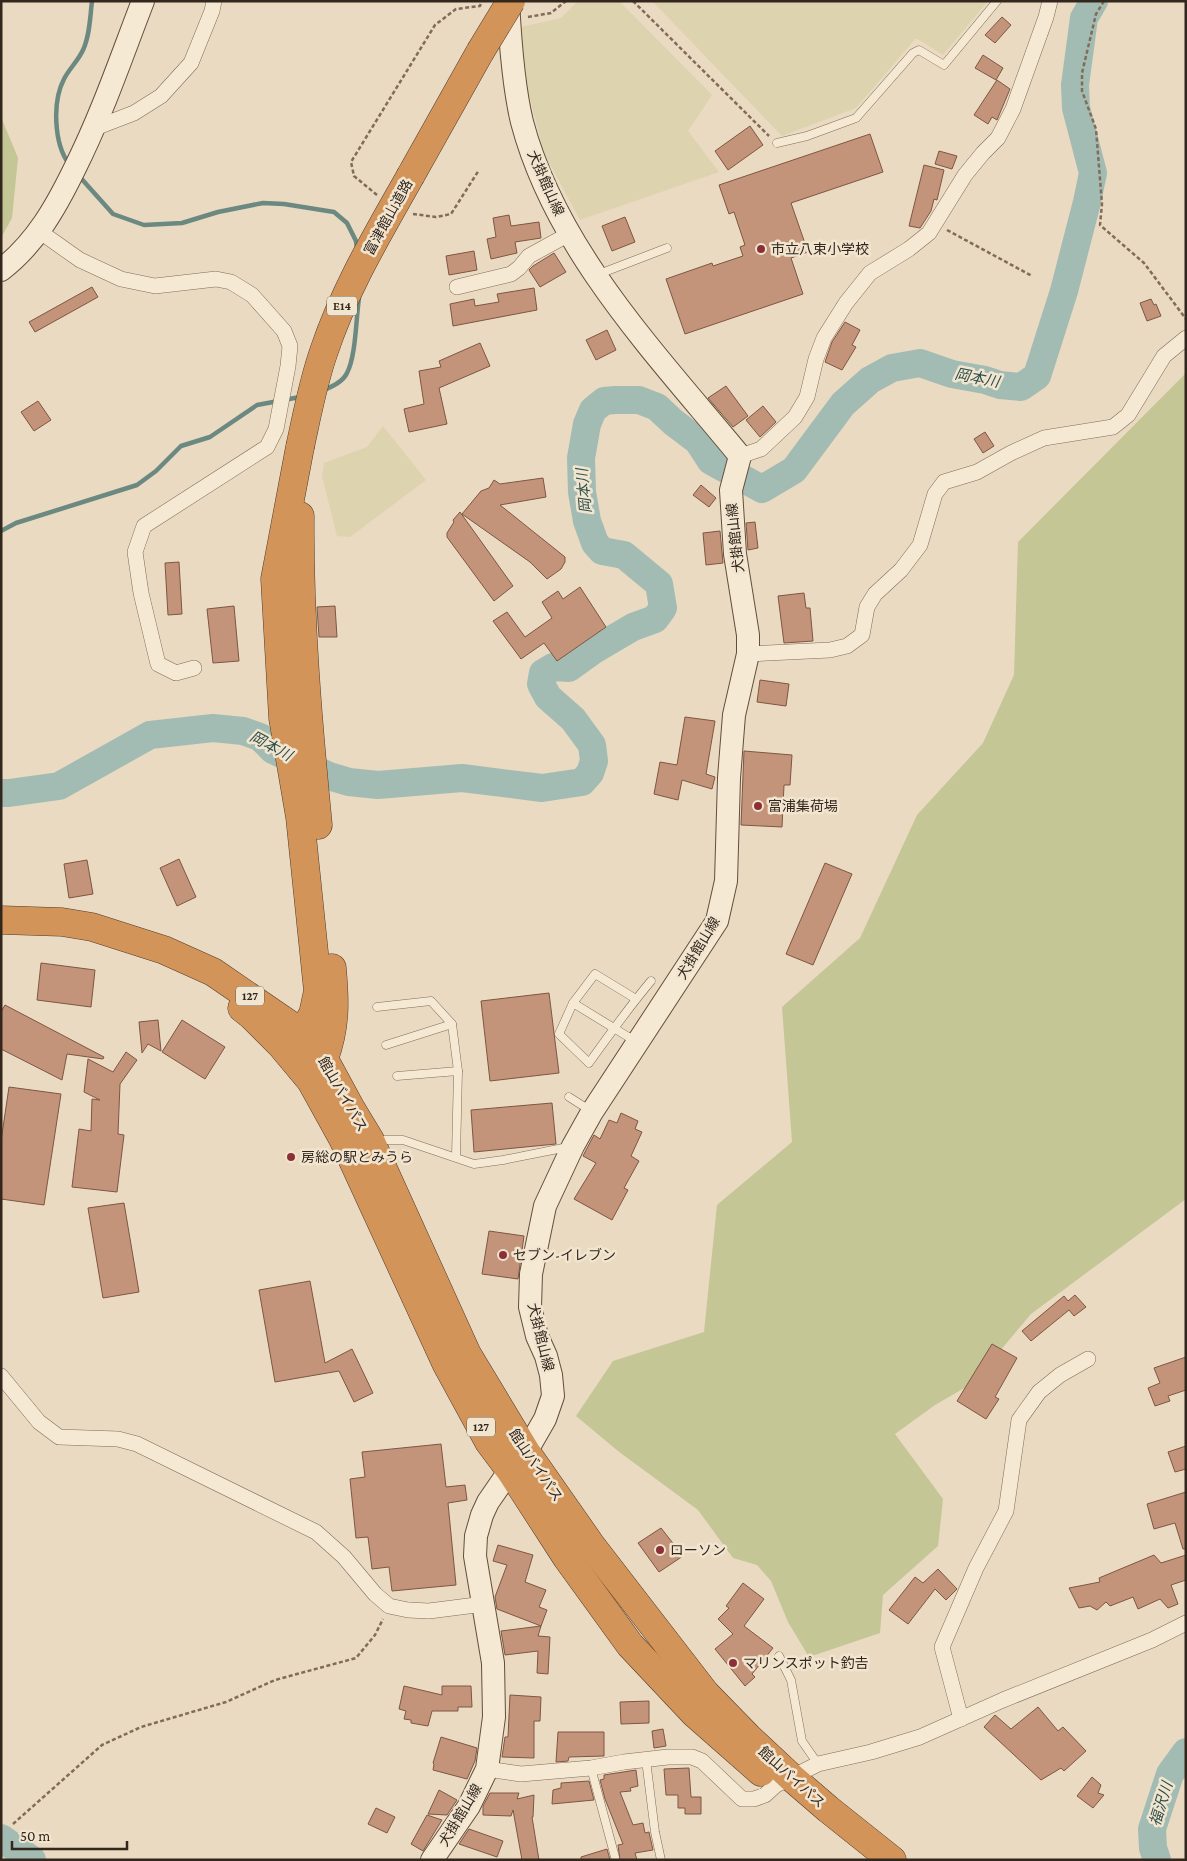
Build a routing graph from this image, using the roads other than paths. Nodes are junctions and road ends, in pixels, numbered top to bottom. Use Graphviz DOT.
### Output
graph roads {
  1 [pos="143,1"];
  2 [pos="214,1"];
  3 [pos="997,1"];
  4 [pos="1050,1"];
  5 [pos="509,8"];
  6 [pos="95,128"];
  7 [pos="777,143"];
  8 [pos="39,231"];
  9 [pos="569,234"];
  10 [pos="668,248"];
  11 [pos="1,270"];
  12 [pos="595,275"];
  13 [pos="457,286"];
  14 [pos="1186,338"];
  15 [pos="739,459"];
  16 [pos="748,654"];
  17 [pos="194,668"];
  18 [pos="309,816"];
  19 [pos="1,920"];
  20 [pos="164,950"];
  21 [pos="651,981"];
  22 [pos="636,999"];
  23 [pos="574,1003"];
  24 [pos="377,1007"];
  25 [pos="452,1024"];
  26 [pos="615,1028"];
  27 [pos="302,1033"];
  28 [pos="638,1043"];
  29 [pos="386,1045"];
  30 [pos="324,1059"];
  31 [pos="296,1061"];
  32 [pos="458,1071"];
  33 [pos="397,1076"];
  34 [pos="569,1097"];
  35 [pos="592,1112"];
  36 [pos="370,1140"];
  37 [pos="573,1146"];
  38 [pos="456,1156"];
  39 [pos="1088,1359"];
  40 [pos="1,1376"];
  41 [pos="518,1461"];
  42 [pos="484,1604"];
  43 [pos="1186,1623"];
  44 [pos="779,1656"];
  45 [pos="961,1719"];
  46 [pos="646,1760"];
  47 [pos="818,1764"];
  48 [pos="591,1768"];
  49 [pos="487,1769"];
  50 [pos="784,1782"];
  51 [pos="615,1857"];
  52 [pos="432,1860"];
  53 [pos="661,1860"];
  54 [pos="864,1860"];
  55 [pos="892,1860"];
  1 -- 6 [label="main road"];
  2 -- 6 [label="street"];
  3 -- 7 [label="lane"];
  4 -- 15 [label="street"];
  5 -- 9 [label="main road, 犬掛館山線"];
  5 -- 18 [label="highway, 富津館山道路 / E14, bridge"];
  6 -- 8 [label="main road"];
  8 -- 11 [label="main road"];
  8 -- 17 [label="street"];
  9 -- 12 [label="main road, 犬掛館山線"];
  9 -- 13 [label="street"];
  10 -- 12 [label="lane"];
  12 -- 15 [label="main road, 犬掛館山線"];
  14 -- 16 [label="street"];
  15 -- 16 [label="main road, 犬掛館山線"];
  16 -- 28 [label="main road, 犬掛館山線"];
  18 -- 27 [label="highway"];
  18 -- 30 [label="highway"];
  19 -- 20 [label="highway, 館山バイパス / 127"];
  20 -- 27 [label="highway, 館山バイパス / 127"];
  20 -- 31 [label="highway, 館山バイパス / 127"];
  21 -- 22 [label="lane"];
  22 -- 23 [label="lane"];
  22 -- 26 [label="lane"];
  23 -- 26 [label="lane"];
  23 -- 26 [label="lane"];
  24 -- 25 [label="lane"];
  25 -- 29 [label="lane"];
  25 -- 32 [label="lane"];
  26 -- 28 [label="lane"];
  27 -- 30 [label="highway, 館山バイパス / 127"];
  27 -- 31 [label="highway"];
  28 -- 35 [label="main road, 犬掛館山線"];
  30 -- 31 [label="highway"];
  30 -- 36 [label="highway, 館山バイパス / 127"];
  31 -- 41 [label="highway, 館山バイパス / 127"];
  32 -- 33 [label="lane"];
  32 -- 38 [label="lane"];
  34 -- 35 [label="lane"];
  35 -- 37 [label="main road, 犬掛館山線"];
  36 -- 38 [label="lane"];
  36 -- 41 [label="highway, 館山バイパス / 127"];
  37 -- 38 [label="lane"];
  37 -- 41 [label="main road, 犬掛館山線"];
  39 -- 45 [label="street"];
  40 -- 42 [label="street"];
  41 -- 42 [label="main road, 犬掛館山線"];
  41 -- 50 [label="highway, 館山バイパス / 127"];
  42 -- 49 [label="main road, 犬掛館山線"];
  43 -- 45 [label="street"];
  44 -- 47 [label="lane"];
  45 -- 47 [label="street"];
  46 -- 48 [label="street"];
  46 -- 50 [label="street"];
  46 -- 53 [label="lane"];
  47 -- 50 [label="street"];
  48 -- 49 [label="street"];
  48 -- 51 [label="lane"];
  49 -- 52 [label="main road, 犬掛館山線"];
  50 -- 54 [label="highway, 館山バイパス / 127"];
  50 -- 55 [label="highway, 館山バイパス / 127"];
}
